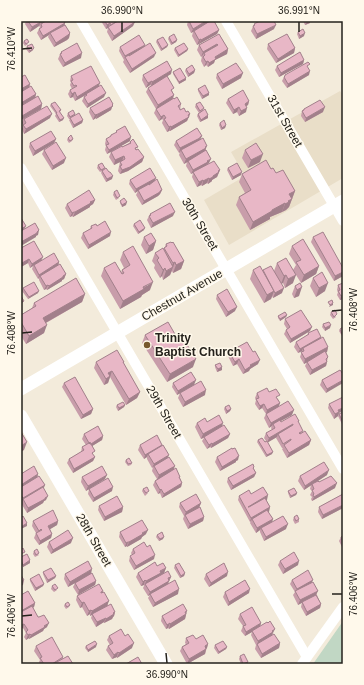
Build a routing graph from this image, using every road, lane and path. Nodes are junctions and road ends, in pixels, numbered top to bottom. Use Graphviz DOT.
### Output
graph roads {
  1 [pos="81,21"];
  2 [pos="226,21"];
  3 [pos="21,168"];
  4 [pos="339,203"];
  5 [pos="343,221"];
  6 [pos="227,269"];
  7 [pos="118,332"];
  8 [pos="21,389"];
  9 [pos="21,416"];
  10 [pos="343,469"];
  11 [pos="343,607"];
  12 [pos="305,661"];
  13 [pos="166,664"];
  1 -- 6 [label="street, 30th Street"];
  2 -- 4 [label="street, 31st Street"];
  3 -- 7 [label="street, 29th Street"];
  4 -- 5 [label="street, 31st Street"];
  4 -- 6 [label="main road, Chestnut Avenue"];
  6 -- 7 [label="main road, Chestnut Avenue"];
  6 -- 10 [label="street, 30th Street"];
  7 -- 8 [label="main road, Chestnut Avenue"];
  7 -- 12 [label="street, 29th Street"];
  9 -- 13 [label="main road, 28th Street"];
  11 -- 12 [label="street"];
}
